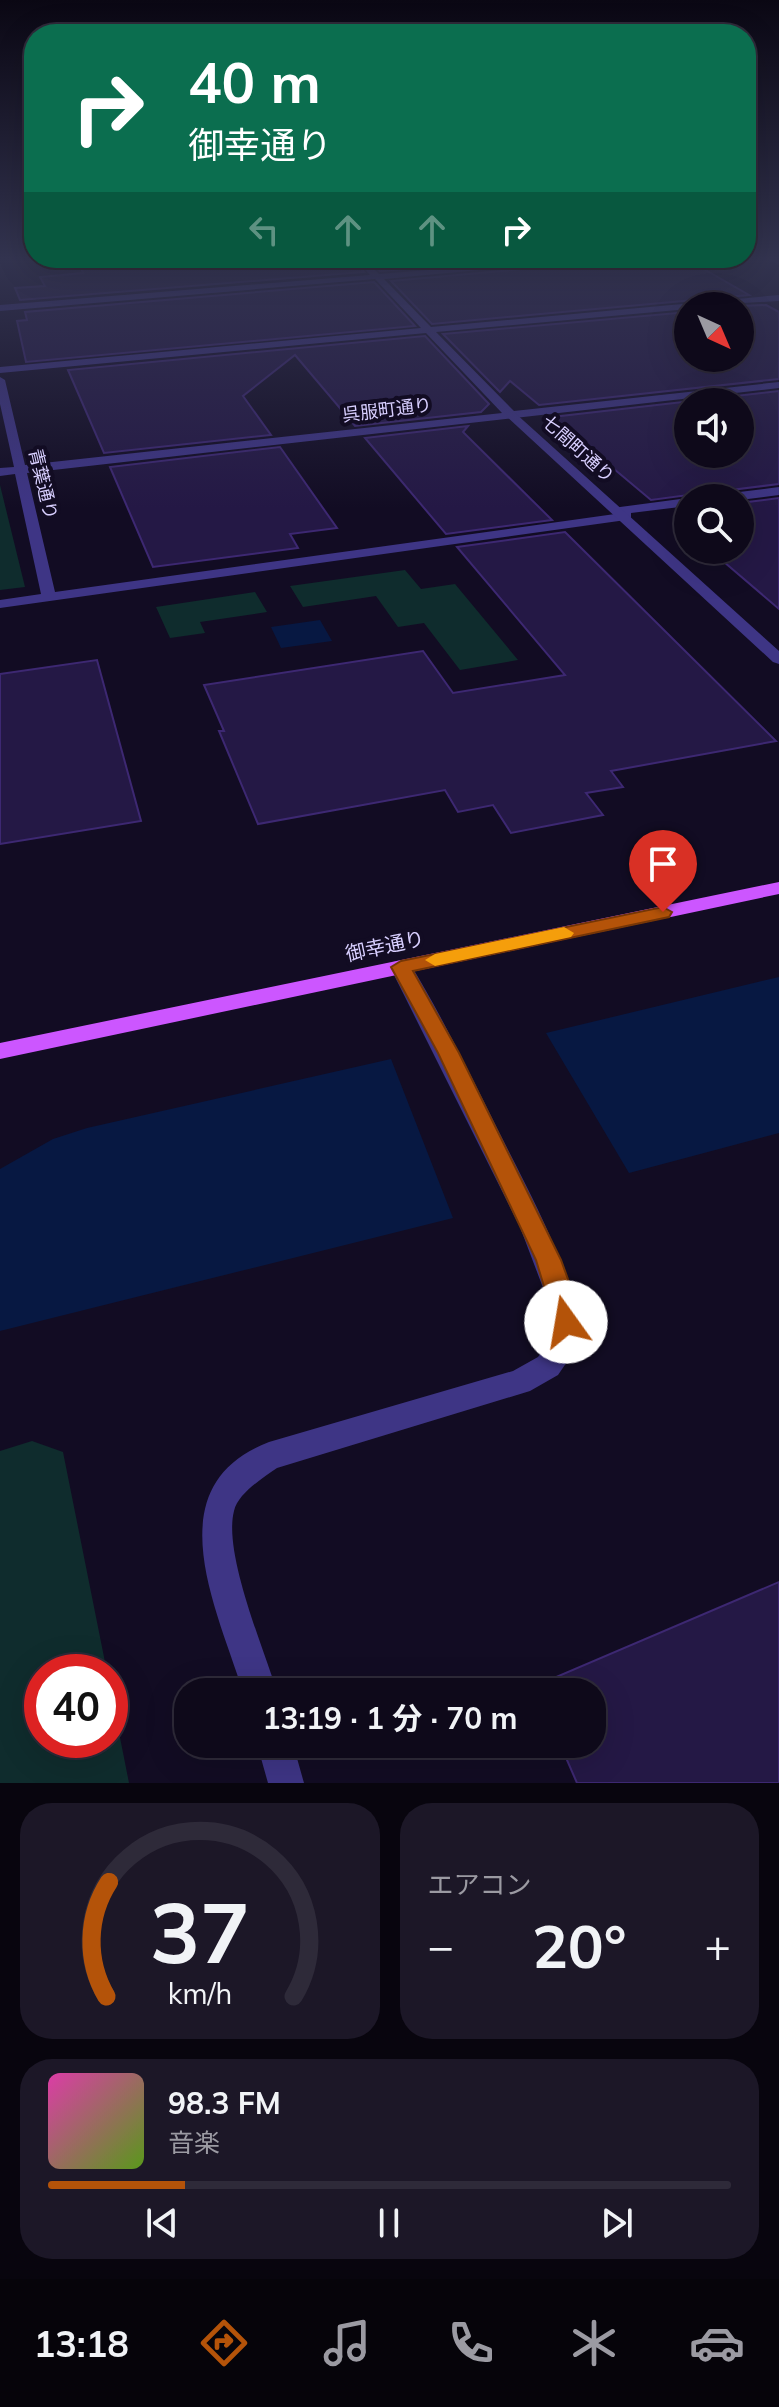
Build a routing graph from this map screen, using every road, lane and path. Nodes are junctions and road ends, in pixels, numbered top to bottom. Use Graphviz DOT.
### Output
graph roads {
  1 [pos="297,342"];
  2 [pos="439,342"];
  3 [pos="0,370"];
  4 [pos="0,380"];
  5 [pos="779,385"];
  6 [pos="510,414"];
  7 [pos="22,470"];
  8 [pos="0,472"];
  9 [pos="779,491"];
  10 [pos="754,494"];
  11 [pos="674,505"];
  12 [pos="623,514"];
  13 [pos="49,597"];
  14 [pos="0,604"];
  15 [pos="778,658"];
  16 [pos="779,888"];
  17 [pos="401,967"];
  18 [pos="0,1051"];
  19 [pos="256,1678"];
  20 [pos="279,1758"];
  21 [pos="286,1783"];
  1 -- 3 [label="street"];
  2 -- 6 [label="street, 七間町通り"];
  4 -- 7 [label="street, 青葉通り"];
  5 -- 6 [label="street, 呉服町通り"];
  6 -- 7 [label="street, 呉服町通り"];
  6 -- 12 [label="street, 七間町通り"];
  7 -- 8 [label="street, 呉服町通り"];
  7 -- 13 [label="street, 青葉通り"];
  9 -- 10 [label="street"];
  11 -- 12 [label="street"];
  12 -- 13 [label="street"];
  12 -- 15 [label="street, 七間町通り"];
  13 -- 14 [label="street"];
  16 -- 17 [label="main road, 御幸通り"];
  17 -- 18 [label="main road, 御幸通り"];
  17 -- 19 [label="street"];
  20 -- 21 [label="street"];
}
